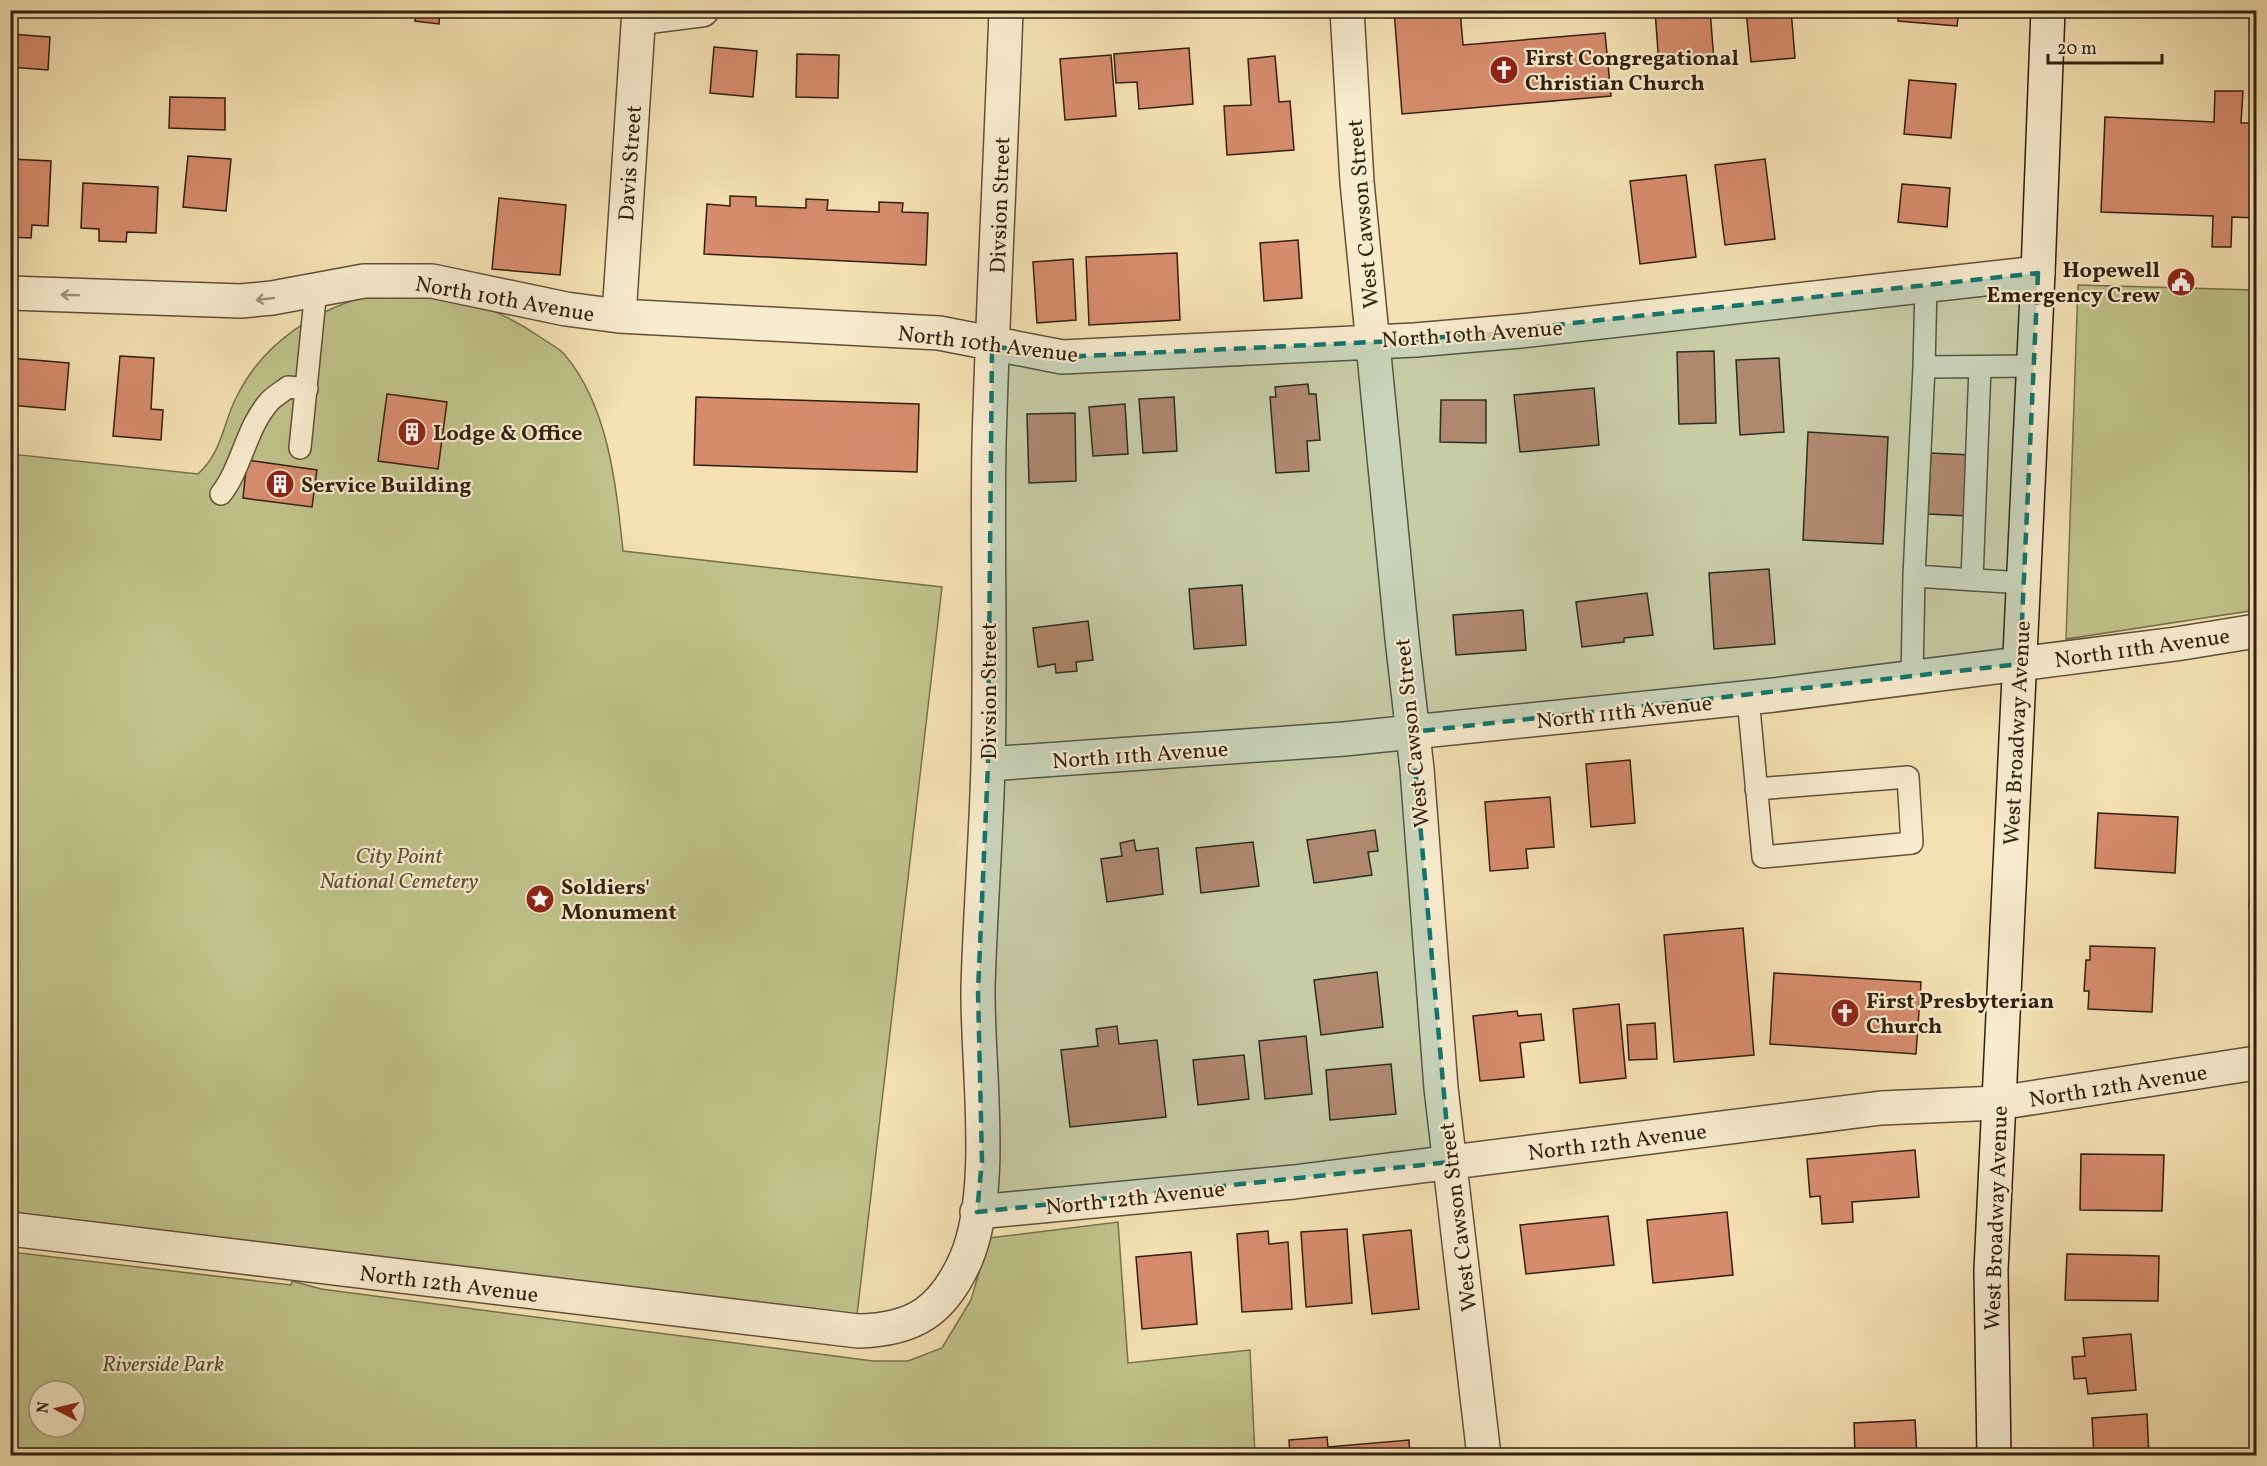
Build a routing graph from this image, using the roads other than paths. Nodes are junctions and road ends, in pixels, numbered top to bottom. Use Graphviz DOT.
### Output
graph roads {
  1 [pos="702,10"];
  2 [pos="1006,10"];
  3 [pos="1347,10"];
  4 [pos="2048,10"];
  5 [pos="639,14"];
  6 [pos="2038,273"];
  7 [pos="1926,285"];
  8 [pos="316,289"];
  9 [pos="10,293"];
  10 [pos="619,316"];
  11 [pos="1373,341"];
  12 [pos="992,346"];
  13 [pos="2034,366"];
  14 [pos="1924,367"];
  15 [pos="1980,367"];
  16 [pos="307,389"];
  17 [pos="300,448"];
  18 [pos="221,494"];
  19 [pos="1914,576"];
  20 [pos="1972,580"];
  21 [pos="2023,583"];
  22 [pos="2256,631"];
  23 [pos="2020,664"];
  24 [pos="1912,678"];
  25 [pos="1748,698"];
  26 [pos="1412,732"];
  27 [pos="988,764"];
  28 [pos="1756,789"];
  29 [pos="2256,1063"];
  30 [pos="1998,1103"];
  31 [pos="1450,1162"];
  32 [pos="977,1212"];
  33 [pos="10,1229"];
  34 [pos="887,1331"];
  35 [pos="1484,1455"];
  36 [pos="1994,1455"];
  1 -- 5 [label="street"];
  2 -- 12 [label="street, Divsion Street"];
  3 -- 11 [label="street, West Cawson Street"];
  4 -- 6 [label="street, West Broadway Avenue"];
  5 -- 10 [label="street, Davis Street"];
  6 -- 7 [label="street, North 10th Avenue"];
  6 -- 13 [label="street, West Broadway Avenue"];
  7 -- 11 [label="street, North 10th Avenue"];
  7 -- 14 [label="lane"];
  8 -- 9 [label="street, North 10th Avenue, one-way"];
  8 -- 10 [label="street, North 10th Avenue"];
  8 -- 16 [label="lane"];
  10 -- 12 [label="street, North 10th Avenue"];
  11 -- 12 [label="street, North 10th Avenue"];
  11 -- 26 [label="street, West Cawson Street"];
  12 -- 27 [label="street, Divsion Street"];
  13 -- 15 [label="lane"];
  13 -- 21 [label="street, West Broadway Avenue"];
  14 -- 15 [label="lane"];
  14 -- 19 [label="lane"];
  15 -- 20 [label="lane"];
  16 -- 17 [label="lane"];
  16 -- 18 [label="lane"];
  19 -- 20 [label="lane"];
  19 -- 24 [label="lane"];
  20 -- 21 [label="lane"];
  21 -- 23 [label="street, West Broadway Avenue"];
  22 -- 23 [label="street, North 11th Avenue"];
  23 -- 24 [label="street, North 11th Avenue"];
  23 -- 30 [label="street, West Broadway Avenue"];
  24 -- 25 [label="street, North 11th Avenue"];
  25 -- 26 [label="street, North 11th Avenue"];
  25 -- 28 [label="lane"];
  26 -- 27 [label="street, North 11th Avenue"];
  26 -- 31 [label="street, West Cawson Street"];
  27 -- 32 [label="street, Divsion Street"];
  28 -- 28 [label="lane"];
  29 -- 30 [label="street, North 12th Avenue"];
  30 -- 31 [label="street, North 12th Avenue"];
  30 -- 36 [label="street, West Broadway Avenue"];
  31 -- 32 [label="street, North 12th Avenue"];
  31 -- 35 [label="street, West Cawson Street"];
  32 -- 34 [label="street, Divsion Street"];
  33 -- 34 [label="street, North 12th Avenue"];
}
